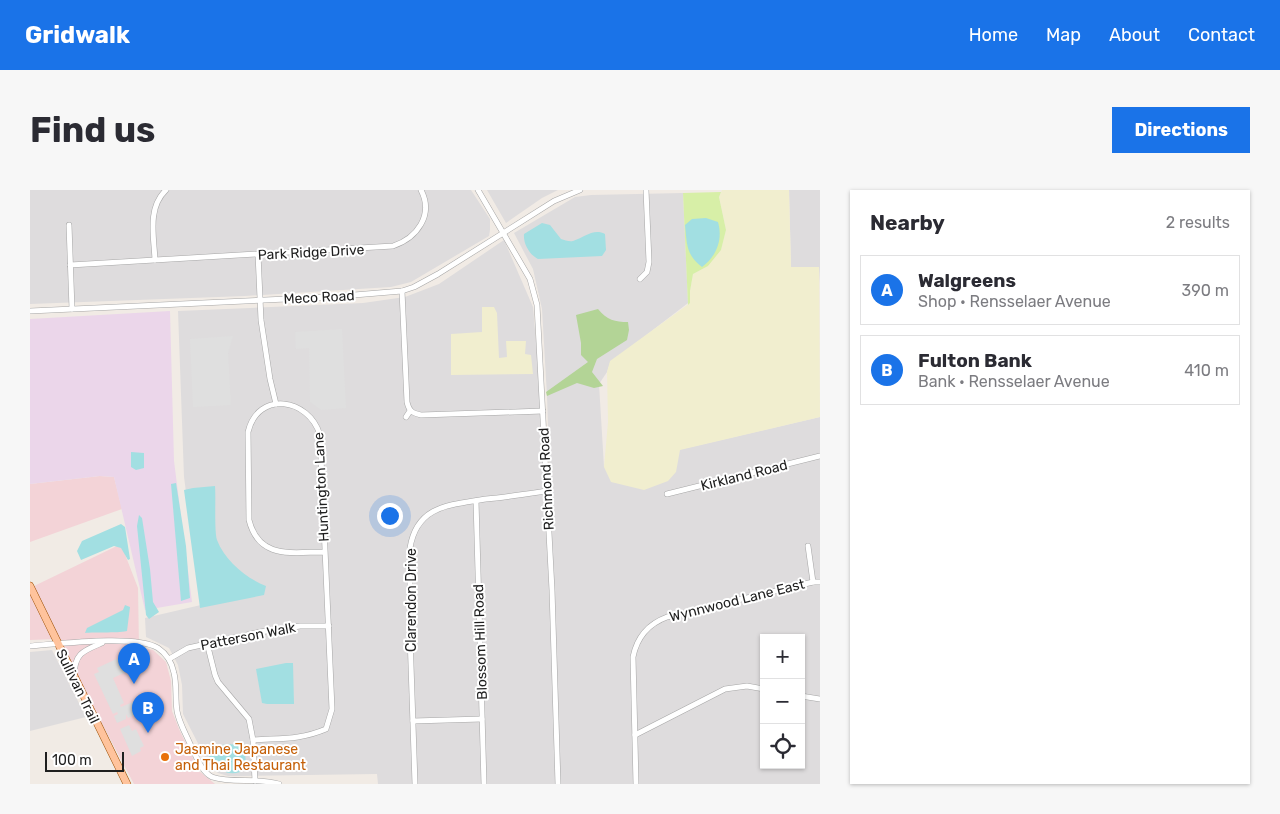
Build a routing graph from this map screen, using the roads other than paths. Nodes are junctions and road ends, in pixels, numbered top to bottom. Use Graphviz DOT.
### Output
graph roads {
  1 [pos="166,190"];
  2 [pos="422,190"];
  3 [pos="478,190"];
  4 [pos="580,190"];
  5 [pos="646,190"];
  6 [pos="69,225"];
  7 [pos="504,232"];
  8 [pos="258,254"];
  9 [pos="155,260"];
  10 [pos="70,265"];
  11 [pos="640,279"];
  12 [pos="402,292"];
  13 [pos="261,300"];
  14 [pos="72,309"];
  15 [pos="30,311"];
  16 [pos="276,404"];
  17 [pos="543,410"];
  18 [pos="410,411"];
  19 [pos="406,417"];
  20 [pos="820,456"];
  21 [pos="547,491"];
  22 [pos="668,494"];
  23 [pos="476,501"];
  24 [pos="808,546"];
  25 [pos="324,552"];
  26 [pos="812,582"];
  27 [pos="820,582"];
  28 [pos="30,587"];
  29 [pos="329,626"];
  30 [pos="104,642"];
  31 [pos="207,643"];
  32 [pos="58,644"];
  33 [pos="30,646"];
  34 [pos="169,659"];
  35 [pos="74,678"];
  36 [pos="760,688"];
  37 [pos="805,697"];
  38 [pos="820,699"];
  39 [pos="482,719"];
  40 [pos="413,721"];
  41 [pos="635,735"];
  42 [pos="253,740"];
  43 [pos="255,781"];
  44 [pos="127,784"];
  45 [pos="279,784"];
  46 [pos="415,784"];
  47 [pos="484,784"];
  48 [pos="558,784"];
  49 [pos="636,784"];
  1 -- 9 [label="street"];
  2 -- 8 [label="street, Park Ridge Drive"];
  3 -- 7 [label="street, Richmond Road"];
  4 -- 7 [label="street, Meco Road"];
  5 -- 11 [label="street"];
  6 -- 10 [label="street"];
  7 -- 12 [label="street, Meco Road"];
  7 -- 17 [label="street, Richmond Road"];
  8 -- 9 [label="street, Park Ridge Drive"];
  8 -- 13 [label="street"];
  9 -- 10 [label="street, Park Ridge Drive"];
  10 -- 14 [label="street"];
  12 -- 13 [label="street, Meco Road"];
  12 -- 18 [label="street"];
  13 -- 14 [label="street, Meco Road"];
  13 -- 16 [label="street"];
  14 -- 15 [label="street, Meco Road"];
  16 -- 25 [label="street, Huntington Lane"];
  16 -- 25 [label="street, Huntington Lane"];
  17 -- 18 [label="street"];
  17 -- 21 [label="street, Richmond Road"];
  18 -- 19 [label="street"];
  20 -- 22 [label="street, Kirkland Road"];
  21 -- 23 [label="street, Clarendon Drive"];
  21 -- 48 [label="street, Richmond Road"];
  23 -- 39 [label="street, Blossom Hill Road"];
  23 -- 40 [label="street, Clarendon Drive"];
  24 -- 26 [label="street"];
  25 -- 29 [label="street, Huntington Lane"];
  26 -- 27 [label="street, Wynnwood Lane East"];
  26 -- 41 [label="street, Wynnwood Lane East"];
  28 -- 32 [label="main road, Sullivan Trail"];
  29 -- 31 [label="street, Patterson Walk"];
  29 -- 42 [label="street, Huntington Lane"];
  30 -- 32 [label="street"];
  30 -- 34 [label="street"];
  30 -- 35 [label="street"];
  31 -- 34 [label="street, Patterson Walk"];
  31 -- 42 [label="street"];
  32 -- 33 [label="street"];
  32 -- 35 [label="main road, Sullivan Trail"];
  34 -- 43 [label="street"];
  35 -- 44 [label="main road, Sullivan Trail"];
  36 -- 41 [label="street"];
  37 -- 38 [label="street"];
  39 -- 40 [label="street"];
  39 -- 47 [label="street, Blossom Hill Road"];
  40 -- 46 [label="street, Clarendon Drive"];
  41 -- 49 [label="street"];
  42 -- 43 [label="street"];
  43 -- 45 [label="street"];
}
